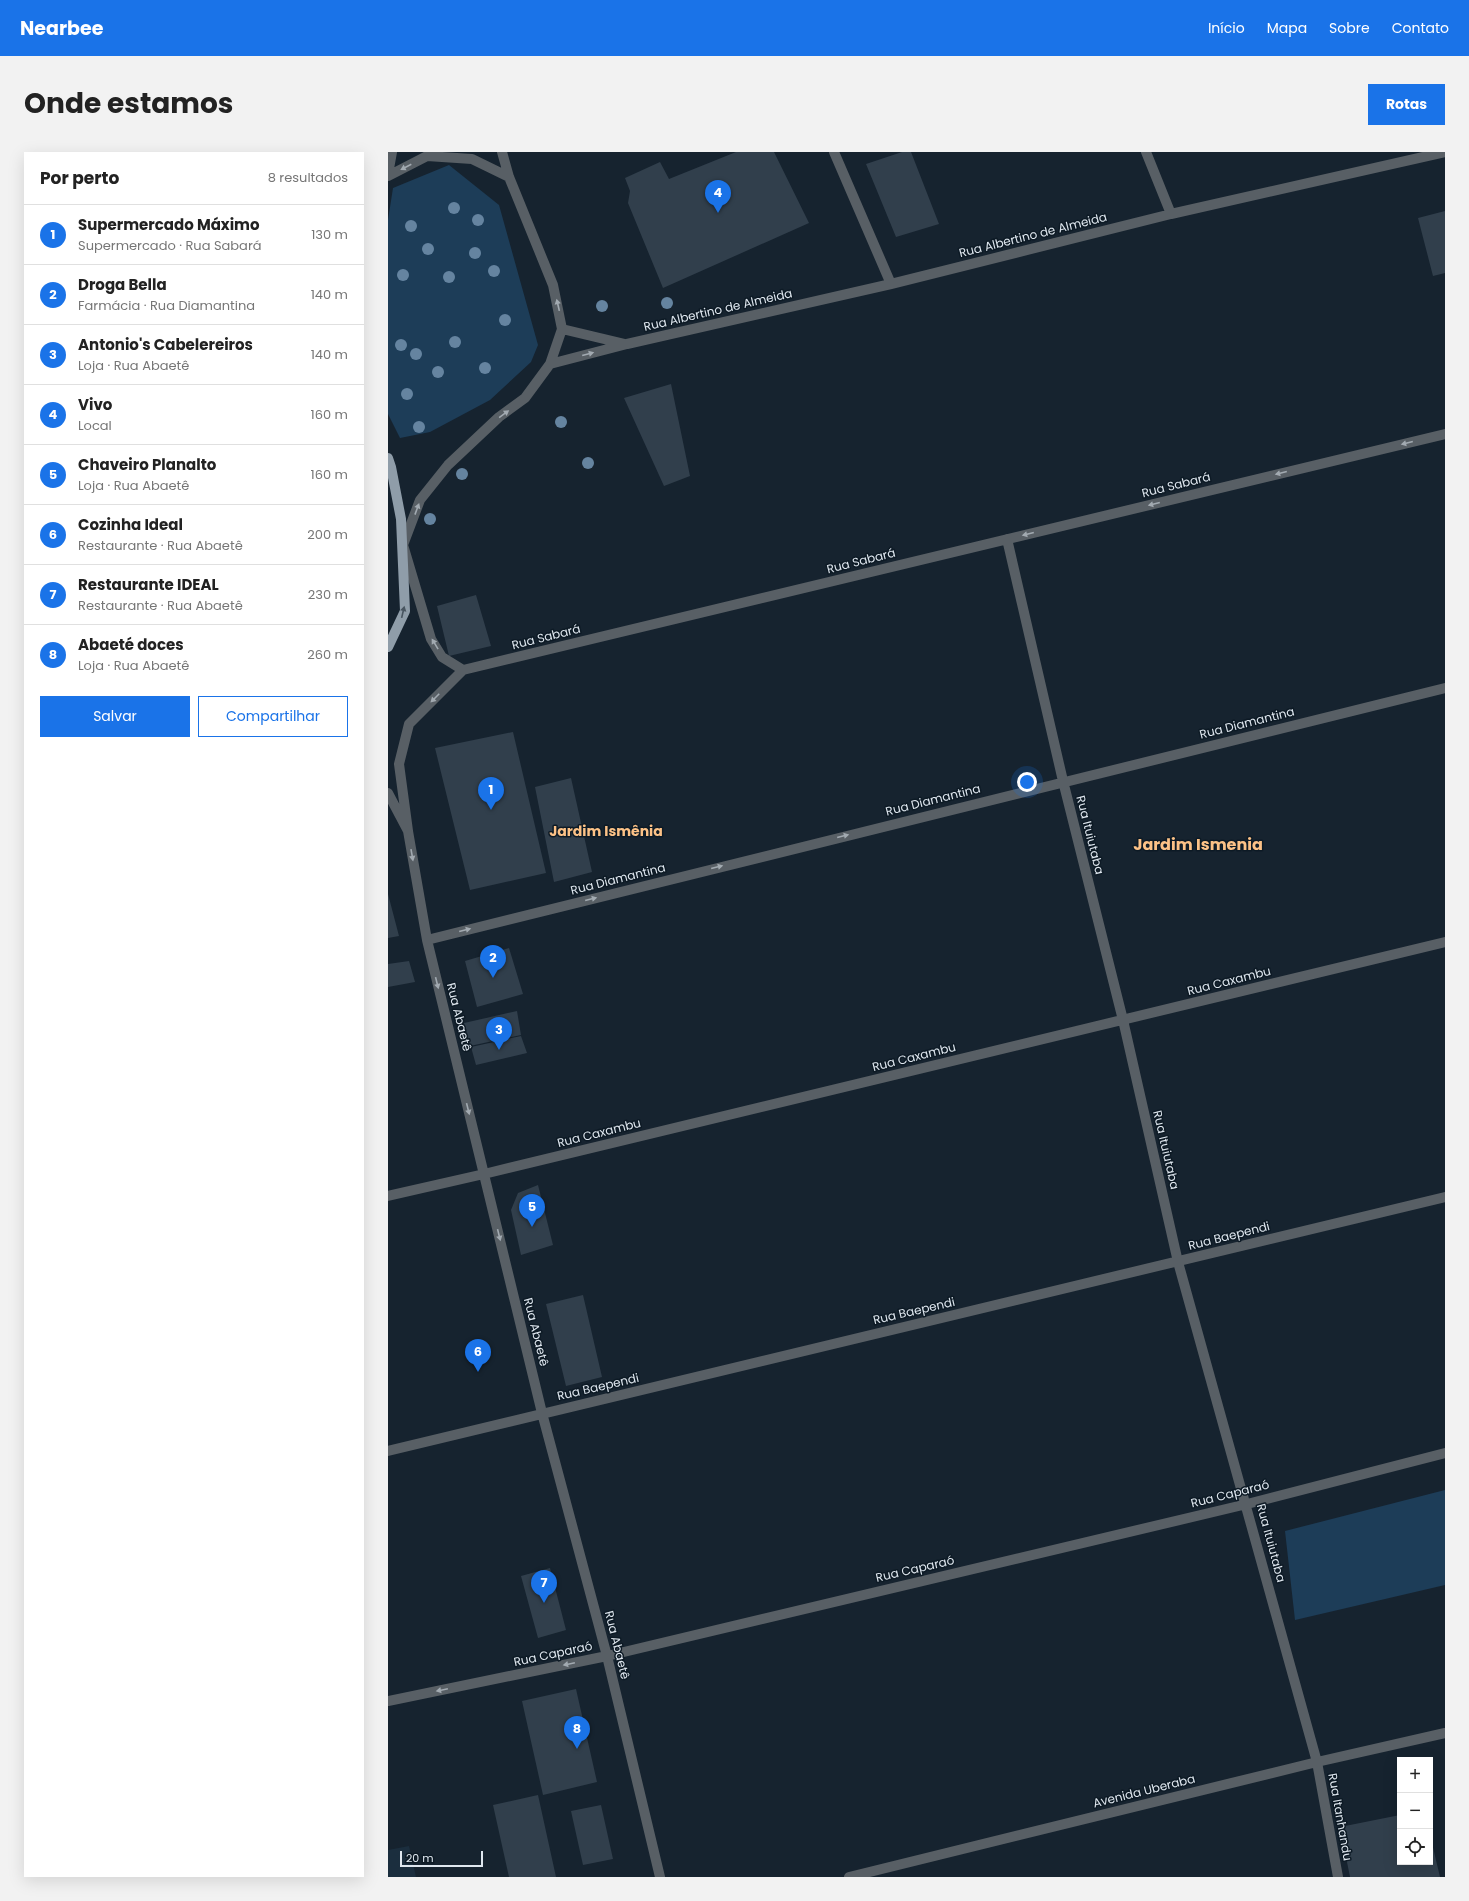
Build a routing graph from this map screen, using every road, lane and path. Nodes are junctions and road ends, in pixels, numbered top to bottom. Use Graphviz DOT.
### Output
graph roads {
  1 [pos="392,152"];
  2 [pos="502,152"];
  3 [pos="834,152"];
  4 [pos="1146,152"];
  5 [pos="1445,152"];
  6 [pos="388,175"];
  7 [pos="508,176"];
  8 [pos="1171,214"];
  9 [pos="891,284"];
  10 [pos="562,329"];
  11 [pos="627,344"];
  12 [pos="550,364"];
  13 [pos="1445,434"];
  14 [pos="388,458"];
  15 [pos="1007,539"];
  16 [pos="403,546"];
  17 [pos="388,647"];
  18 [pos="462,670"];
  19 [pos="1445,688"];
  20 [pos="1063,782"];
  21 [pos="388,793"];
  22 [pos="408,831"];
  23 [pos="427,940"];
  24 [pos="1445,942"];
  25 [pos="1123,1020"];
  26 [pos="484,1174"];
  27 [pos="388,1196"];
  28 [pos="1445,1196"];
  29 [pos="1178,1262"];
  30 [pos="542,1413"];
  31 [pos="388,1451"];
  32 [pos="1445,1453"];
  33 [pos="1247,1504"];
  34 [pos="607,1656"];
  35 [pos="388,1701"];
  36 [pos="1445,1733"];
  37 [pos="1317,1762"];
  38 [pos="660,1877"];
  39 [pos="849,1877"];
  40 [pos="1338,1877"];
  1 -- 6 [label="street"];
  2 -- 7 [label="street"];
  3 -- 9 [label="street"];
  4 -- 8 [label="street"];
  5 -- 8 [label="street, Rua Albertino de Almeida"];
  7 -- 6 [label="street, one-way"];
  10 -- 7 [label="street, one-way"];
  8 -- 9 [label="street, Rua Albertino de Almeida"];
  9 -- 11 [label="street, Rua Albertino de Almeida"];
  10 -- 11 [label="street, Rua Albertino de Almeida"];
  10 -- 12 [label="street"];
  12 -- 11 [label="street, Rua Albertino de Almeida, one-way"];
  16 -- 12 [label="street, one-way"];
  13 -- 15 [label="street, Rua Sabará, one-way"];
  14 -- 16 [label="main road"];
  15 -- 18 [label="street, Rua Sabará"];
  15 -- 20 [label="street, Rua Ituiutaba"];
  17 -- 16 [label="main road, one-way"];
  18 -- 16 [label="street, one-way"];
  18 -- 22 [label="street, one-way"];
  19 -- 20 [label="street, Rua Diamantina"];
  23 -- 20 [label="street, Rua Diamantina, one-way"];
  20 -- 25 [label="street, Rua Ituiutaba"];
  21 -- 22 [label="street, Rua Abaetê"];
  22 -- 23 [label="street, Rua Abaetê, one-way"];
  23 -- 26 [label="street, Rua Abaetê, one-way"];
  24 -- 25 [label="street, Rua Caxambu"];
  25 -- 26 [label="street, Rua Caxambu"];
  25 -- 29 [label="street, Rua Ituiutaba"];
  26 -- 27 [label="street, Rua Caxambu"];
  26 -- 30 [label="street, Rua Abaetê, one-way"];
  28 -- 29 [label="street, Rua Baependi"];
  29 -- 30 [label="street, Rua Baependi"];
  29 -- 33 [label="street, Rua Ituiutaba"];
  30 -- 31 [label="street, Rua Baependi"];
  30 -- 34 [label="street, Rua Abaetê"];
  32 -- 33 [label="street, Rua Caparaó"];
  33 -- 34 [label="street, Rua Caparaó"];
  33 -- 37 [label="street, Rua Ituiutaba"];
  34 -- 35 [label="street, Rua Caparaó, one-way"];
  34 -- 38 [label="street, Rua Abaetê"];
  36 -- 37 [label="street, Avenida Uberaba"];
  37 -- 39 [label="street, Avenida Uberaba"];
  37 -- 40 [label="street, Rua Itanhandu"];
}
